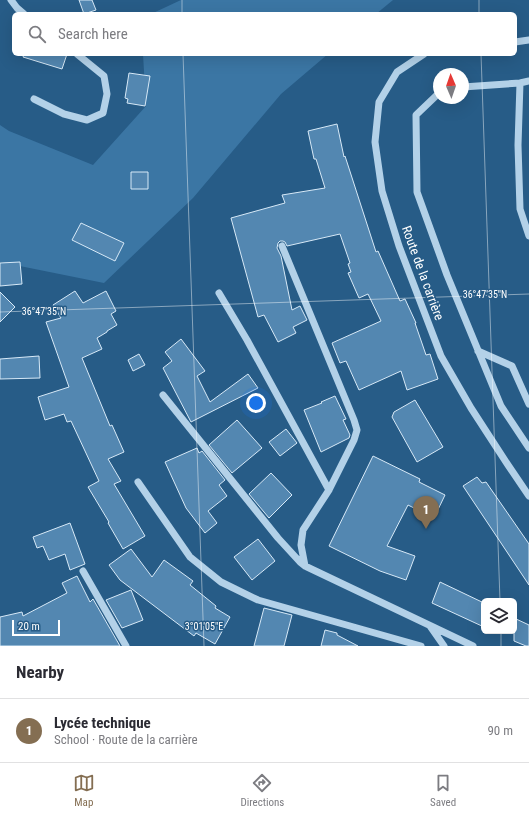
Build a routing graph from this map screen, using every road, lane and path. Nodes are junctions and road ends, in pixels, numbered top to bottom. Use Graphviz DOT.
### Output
graph roads {
  1 [pos="10,0"];
  2 [pos="22,12"];
  3 [pos="529,40"];
  4 [pos="517,42"];
  5 [pos="80,56"];
  6 [pos="421,56"];
  7 [pos="529,81"];
  8 [pos="520,83"];
  9 [pos="469,87"];
  10 [pos="34,99"];
  11 [pos="433,99"];
  12 [pos="529,236"];
  13 [pos="282,246"];
  14 [pos="219,294"];
  15 [pos="478,351"];
  16 [pos="163,395"];
  17 [pos="529,404"];
  18 [pos="529,448"];
  19 [pos="138,482"];
  20 [pos="329,490"];
  21 [pos="529,496"];
  22 [pos="305,566"];
  23 [pos="83,571"];
  24 [pos="430,626"];
  25 [pos="126,646"];
  26 [pos="421,646"];
  27 [pos="444,646"];
  28 [pos="473,646"];
  1 -- 2 [label="street"];
  3 -- 4 [label="street"];
  5 -- 10 [label="street"];
  6 -- 21 [label="street, Route de la carrière"];
  7 -- 8 [label="street"];
  8 -- 9 [label="street"];
  8 -- 12 [label="street"];
  11 -- 15 [label="street"];
  13 -- 20 [label="street"];
  14 -- 20 [label="street"];
  15 -- 17 [label="street"];
  15 -- 18 [label="street"];
  16 -- 22 [label="street"];
  19 -- 26 [label="street"];
  20 -- 22 [label="street"];
  22 -- 24 [label="street"];
  23 -- 25 [label="street"];
  24 -- 27 [label="street"];
  24 -- 28 [label="street"];
}
